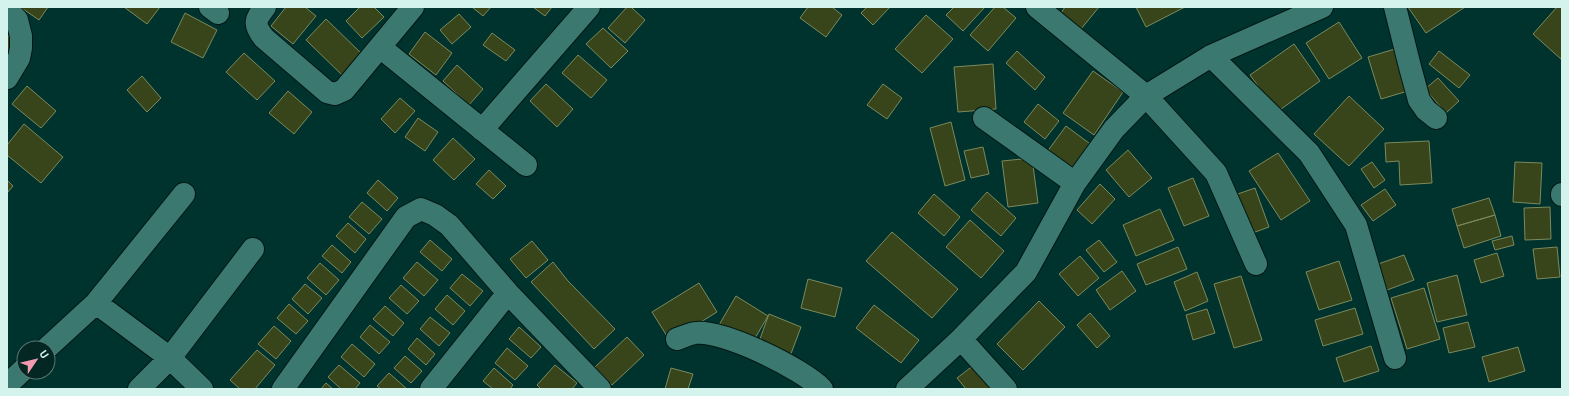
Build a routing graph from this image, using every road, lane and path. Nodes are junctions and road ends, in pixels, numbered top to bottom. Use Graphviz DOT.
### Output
graph roads {
  1 [pos="265,7"];
  2 [pos="413,7"];
  3 [pos="589,7"];
  4 [pos="1038,7"];
  5 [pos="1322,7"];
  6 [pos="1395,7"];
  7 [pos="7,9"];
  8 [pos="1294,12"];
  9 [pos="380,47"];
  10 [pos="1211,56"];
  11 [pos="7,78"];
  12 [pos="1146,96"];
  13 [pos="984,118"];
  14 [pos="1436,118"];
  15 [pos="482,130"];
  16 [pos="526,166"];
  17 [pos="1075,182"];
  18 [pos="184,194"];
  19 [pos="253,249"];
  20 [pos="1256,264"];
  21 [pos="508,293"];
  22 [pos="96,303"];
  23 [pos="677,339"];
  24 [pos="961,339"];
  25 [pos="56,340"];
  26 [pos="170,358"];
  27 [pos="1395,358"];
  28 [pos="16,377"];
  29 [pos="7,385"];
  30 [pos="139,389"];
  31 [pos="202,389"];
  32 [pos="283,389"];
  33 [pos="431,389"];
  34 [pos="598,389"];
  35 [pos="822,389"];
  36 [pos="907,389"];
  37 [pos="1006,389"];
  1 -- 9 [label="street"];
  2 -- 9 [label="street"];
  3 -- 15 [label="street"];
  4 -- 12 [label="street"];
  5 -- 8 [label="street"];
  6 -- 14 [label="street"];
  7 -- 11 [label="street"];
  8 -- 10 [label="street"];
  9 -- 15 [label="street"];
  10 -- 12 [label="street"];
  10 -- 27 [label="street"];
  12 -- 17 [label="street"];
  12 -- 20 [label="street"];
  13 -- 17 [label="street"];
  15 -- 16 [label="street"];
  17 -- 24 [label="street"];
  18 -- 22 [label="street"];
  19 -- 26 [label="street"];
  21 -- 32 [label="street"];
  21 -- 33 [label="street"];
  21 -- 34 [label="street"];
  22 -- 25 [label="street"];
  22 -- 26 [label="street"];
  23 -- 35 [label="street"];
  24 -- 36 [label="street"];
  24 -- 37 [label="street"];
  26 -- 30 [label="street"];
  26 -- 31 [label="street"];
  28 -- 29 [label="street"];
}
